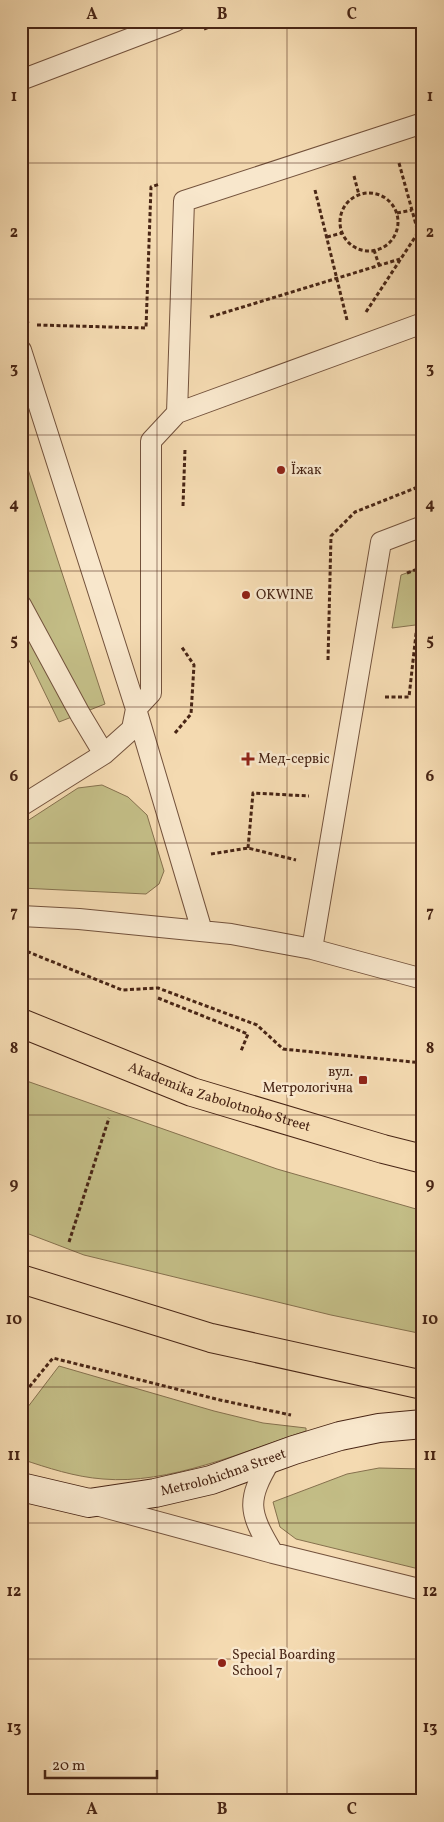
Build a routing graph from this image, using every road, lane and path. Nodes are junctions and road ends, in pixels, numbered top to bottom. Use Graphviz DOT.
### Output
graph roads {
  1 [pos="176,21"];
  2 [pos="21,80"];
  3 [pos="423,123"];
  4 [pos="399,162"];
  5 [pos="351,167"];
  6 [pos="315,189"];
  7 [pos="359,195"];
  8 [pos="412,210"];
  9 [pos="397,213"];
  10 [pos="423,225"];
  11 [pos="418,232"];
  12 [pos="342,233"];
  13 [pos="327,237"];
  14 [pos="374,250"];
  15 [pos="400,259"];
  16 [pos="379,265"];
  17 [pos="336,278"];
  18 [pos="365,312"];
  19 [pos="209,318"];
  20 [pos="423,323"];
  21 [pos="348,326"];
  22 [pos="21,350"];
  23 [pos="177,413"];
  24 [pos="185,449"];
  25 [pos="183,507"];
  26 [pos="423,526"];
  27 [pos="21,605"];
  28 [pos="423,624"];
  29 [pos="179,644"];
  30 [pos="382,697"];
  31 [pos="136,710"];
  32 [pos="169,739"];
  33 [pos="104,754"];
  34 [pos="309,796"];
  35 [pos="21,806"];
  36 [pos="248,848"];
  37 [pos="203,855"];
  38 [pos="296,860"];
  39 [pos="21,916"];
  40 [pos="202,931"];
  41 [pos="21,949"];
  42 [pos="312,949"];
  43 [pos="423,979"];
  44 [pos="158,998"];
  45 [pos="21,1023"];
  46 [pos="240,1051"];
  47 [pos="423,1064"];
  48 [pos="109,1118"];
  49 [pos="423,1159"];
  50 [pos="69,1242"];
  51 [pos="21,1279"];
  52 [pos="21,1364"];
  53 [pos="28,1366"];
  54 [pos="423,1385"];
  55 [pos="21,1397"];
  56 [pos="296,1416"];
  57 [pos="423,1424"];
  58 [pos="271,1459"];
  59 [pos="21,1487"];
  60 [pos="89,1503"];
  61 [pos="273,1553"];
  62 [pos="423,1590"];
  1 -- 2 [label="lane"];
  3 -- 23 [label="lane"];
  4 -- 8 [label="path"];
  5 -- 7 [label="path"];
  6 -- 13 [label="path"];
  7 -- 9 [label="path"];
  7 -- 12 [label="path"];
  8 -- 9 [label="path"];
  8 -- 11 [label="path"];
  9 -- 14 [label="path"];
  10 -- 11 [label="path"];
  11 -- 15 [label="path"];
  12 -- 13 [label="path"];
  12 -- 14 [label="path"];
  13 -- 17 [label="path"];
  14 -- 16 [label="path"];
  15 -- 16 [label="path"];
  15 -- 18 [label="path"];
  16 -- 17 [label="path"];
  17 -- 19 [label="path"];
  17 -- 21 [label="path"];
  20 -- 23 [label="lane"];
  22 -- 31 [label="lane"];
  23 -- 31 [label="lane"];
  24 -- 25 [label="path"];
  26 -- 42 [label="lane"];
  27 -- 33 [label="lane"];
  28 -- 30 [label="path"];
  29 -- 32 [label="path"];
  31 -- 33 [label="lane"];
  31 -- 40 [label="lane"];
  33 -- 35 [label="lane"];
  34 -- 36 [label="path"];
  36 -- 37 [label="path"];
  36 -- 38 [label="path"];
  39 -- 40 [label="lane"];
  40 -- 42 [label="lane"];
  41 -- 47 [label="path"];
  42 -- 43 [label="lane"];
  44 -- 46 [label="path"];
  45 -- 49 [label="highway, Akademika Zabolotnoho Street"];
  48 -- 50 [label="path"];
  51 -- 54 [label="highway"];
  52 -- 53 [label="path"];
  55 -- 56 [label="path"];
  57 -- 58 [label="street, Metrolohichna Street"];
  58 -- 60 [label="street, Metrolohichna Street"];
  58 -- 61 [label="lane"];
  59 -- 60 [label="street, Metrolohichna Street"];
  60 -- 61 [label="lane"];
  61 -- 62 [label="lane"];
}
